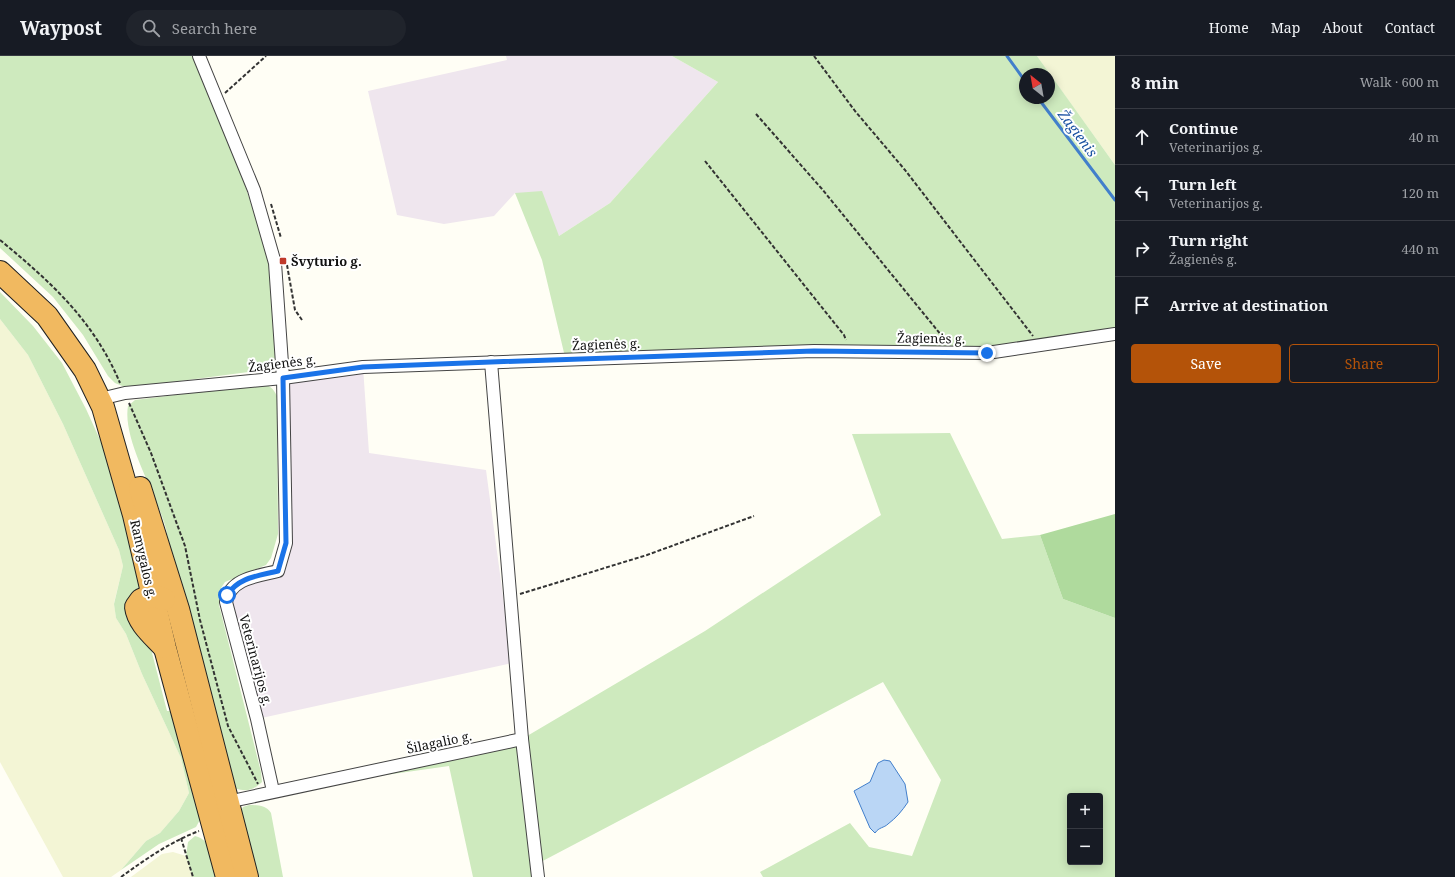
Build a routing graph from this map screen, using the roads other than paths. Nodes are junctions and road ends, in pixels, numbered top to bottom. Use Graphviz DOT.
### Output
graph roads {
  1 [pos="199,56"];
  2 [pos="0,272"];
  3 [pos="1115,334"];
  4 [pos="491,362"];
  5 [pos="283,378"];
  6 [pos="101,403"];
  7 [pos="152,595"];
  8 [pos="178,609"];
  9 [pos="522,739"];
  10 [pos="273,791"];
  11 [pos="227,802"];
  12 [pos="227,877"];
  13 [pos="247,877"];
  14 [pos="538,877"];
  1 -- 5 [label="street"];
  2 -- 6 [label="highway, Ramygalos g."];
  3 -- 4 [label="street, Žagienės g."];
  4 -- 5 [label="street, Žagienės g."];
  4 -- 9 [label="street"];
  5 -- 6 [label="street, Žagienės g."];
  5 -- 10 [label="street, Veterinarijos g."];
  6 -- 7 [label="highway, Ramygalos g."];
  6 -- 8 [label="highway"];
  7 -- 8 [label="highway"];
  7 -- 12 [label="highway"];
  8 -- 11 [label="highway"];
  9 -- 10 [label="street, Šilagalio g."];
  9 -- 14 [label="street"];
  10 -- 11 [label="street, Šilagalio g."];
  11 -- 13 [label="highway"];
}
